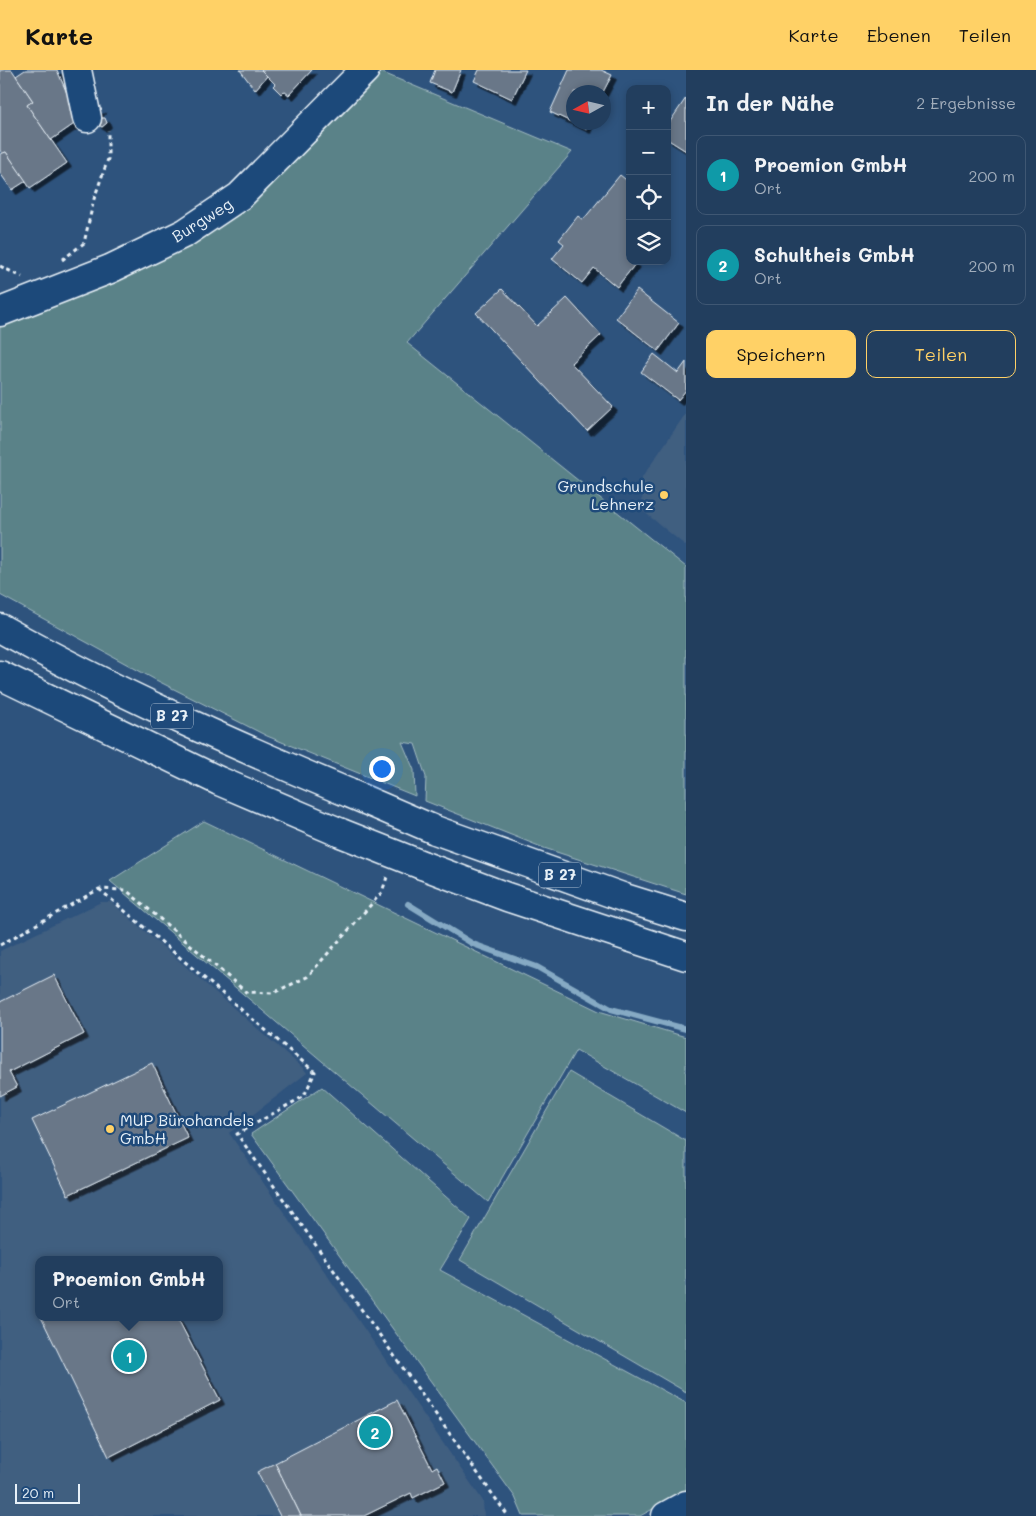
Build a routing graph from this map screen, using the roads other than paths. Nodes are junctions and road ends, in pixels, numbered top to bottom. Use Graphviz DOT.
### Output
graph roads {
  1 [pos="77,70"];
  2 [pos="365,70"];
  3 [pos="98,120"];
  4 [pos="0,312"];
  5 [pos="0,628"];
  6 [pos="0,675"];
  7 [pos="686,917"];
  8 [pos="686,956"];
  9 [pos="686,1505"];
  10 [pos="666,1516"];
  1 -- 3 [label="main road"];
  2 -- 4 [label="main road, Burgweg"];
  5 -- 7 [label="main road, B 27, bridge"];
  6 -- 8 [label="main road, B 27, bridge"];
  9 -- 10 [label="main road"];
}
